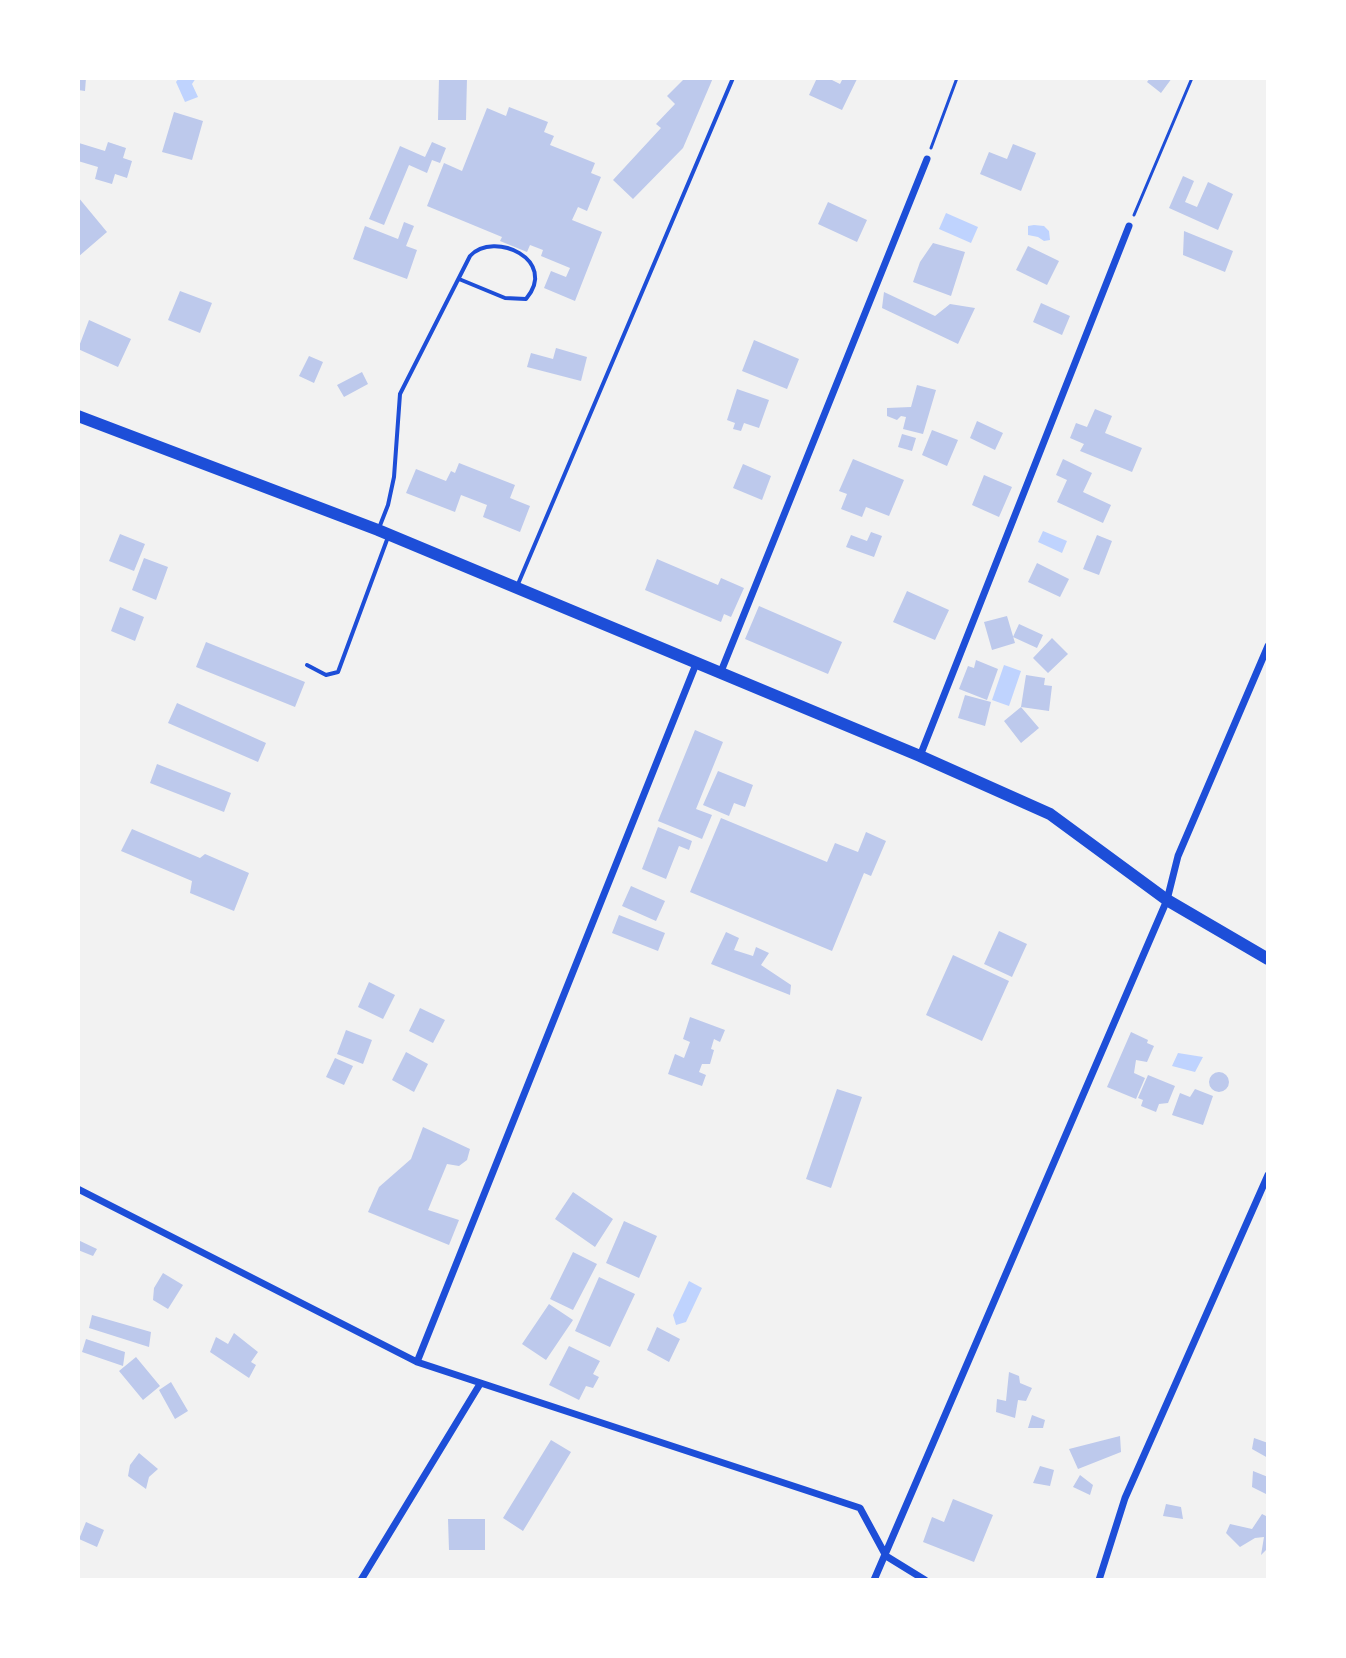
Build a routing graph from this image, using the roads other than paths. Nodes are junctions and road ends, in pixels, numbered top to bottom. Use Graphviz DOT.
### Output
graph roads {
  1 [pos="733,78"];
  2 [pos="927,159"];
  3 [pos="1129,226"];
  4 [pos="459,279"];
  5 [pos="78,416"];
  6 [pos="383,532"];
  7 [pos="517,588"];
  8 [pos="1268,646"];
  9 [pos="696,664"];
  10 [pos="307,665"];
  11 [pos="720,674"];
  12 [pos="920,756"];
  13 [pos="1167,900"];
  14 [pos="1268,959"];
  15 [pos="1268,1175"];
  16 [pos="78,1189"];
  17 [pos="417,1362"];
  18 [pos="480,1384"];
  19 [pos="886,1556"];
  20 [pos="361,1580"];
  21 [pos="874,1580"];
  22 [pos="925,1580"];
  23 [pos="1099,1580"];
  1 -- 7 [label="lane"];
  2 -- 11 [label="street"];
  3 -- 12 [label="street"];
  4 -- 4 [label="lane"];
  4 -- 6 [label="lane"];
  5 -- 6 [label="main road"];
  6 -- 7 [label="main road"];
  6 -- 10 [label="lane"];
  7 -- 9 [label="main road"];
  8 -- 13 [label="street"];
  9 -- 11 [label="main road"];
  9 -- 17 [label="street"];
  11 -- 12 [label="main road"];
  12 -- 13 [label="main road"];
  13 -- 14 [label="main road"];
  13 -- 19 [label="street"];
  15 -- 23 [label="street"];
  16 -- 17 [label="street"];
  17 -- 18 [label="street"];
  18 -- 19 [label="street"];
  18 -- 20 [label="street"];
  19 -- 21 [label="street"];
  19 -- 22 [label="street"];
}
